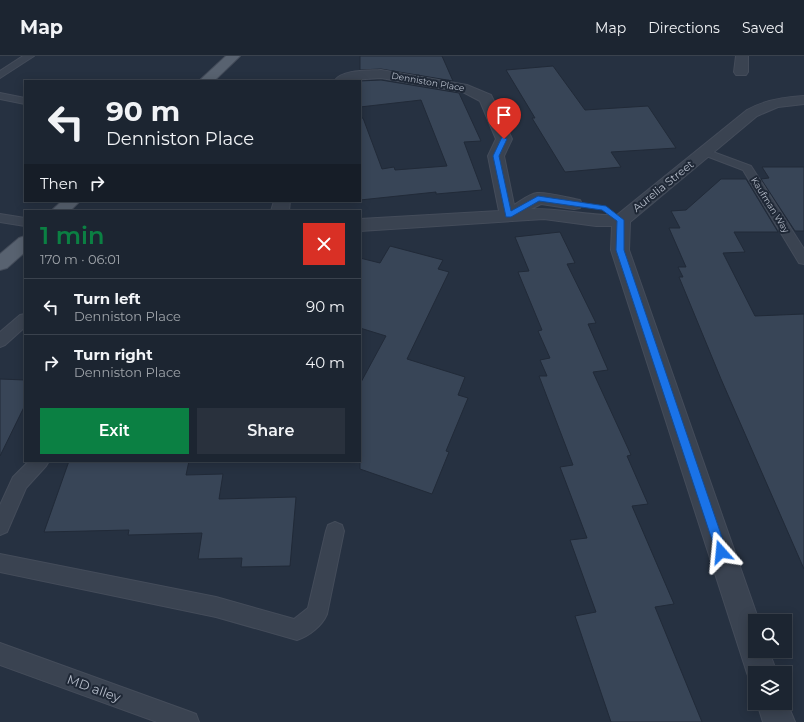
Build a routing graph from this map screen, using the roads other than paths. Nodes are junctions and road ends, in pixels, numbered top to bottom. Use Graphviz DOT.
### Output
graph roads {
  1 [pos="29,56"];
  2 [pos="234,56"];
  3 [pos="742,56"];
  4 [pos="741,72"];
  5 [pos="0,74"];
  6 [pos="207,80"];
  7 [pos="342,80"];
  8 [pos="0,96"];
  9 [pos="804,100"];
  10 [pos="24,101"];
  11 [pos="705,152"];
  12 [pos="71,202"];
  13 [pos="61,210"];
  14 [pos="508,215"];
  15 [pos="0,218"];
  16 [pos="621,220"];
  17 [pos="24,222"];
  18 [pos="361,224"];
  19 [pos="24,243"];
  20 [pos="804,260"];
  21 [pos="0,264"];
  22 [pos="24,320"];
  23 [pos="0,341"];
  24 [pos="39,462"];
  25 [pos="0,526"];
  26 [pos="335,531"];
  27 [pos="0,563"];
  28 [pos="0,654"];
  29 [pos="760,666"];
  30 [pos="775,710"];
  31 [pos="188,722"];
  32 [pos="779,722"];
  1 -- 5 [label="lane"];
  2 -- 6 [label="main road"];
  3 -- 4 [label="street"];
  7 -- 14 [label="street, Denniston Place"];
  8 -- 10 [label="lane"];
  9 -- 11 [label="street, Aurelia Street"];
  11 -- 16 [label="street, Aurelia Street"];
  11 -- 20 [label="lane, Kaufman Way"];
  12 -- 13 [label="main road"];
  14 -- 16 [label="street"];
  14 -- 18 [label="street"];
  15 -- 17 [label="lane"];
  16 -- 29 [label="street"];
  19 -- 21 [label="main road"];
  22 -- 23 [label="lane"];
  24 -- 25 [label="lane"];
  26 -- 27 [label="lane"];
  28 -- 31 [label="lane, MD alley"];
  30 -- 32 [label="street"];
}
